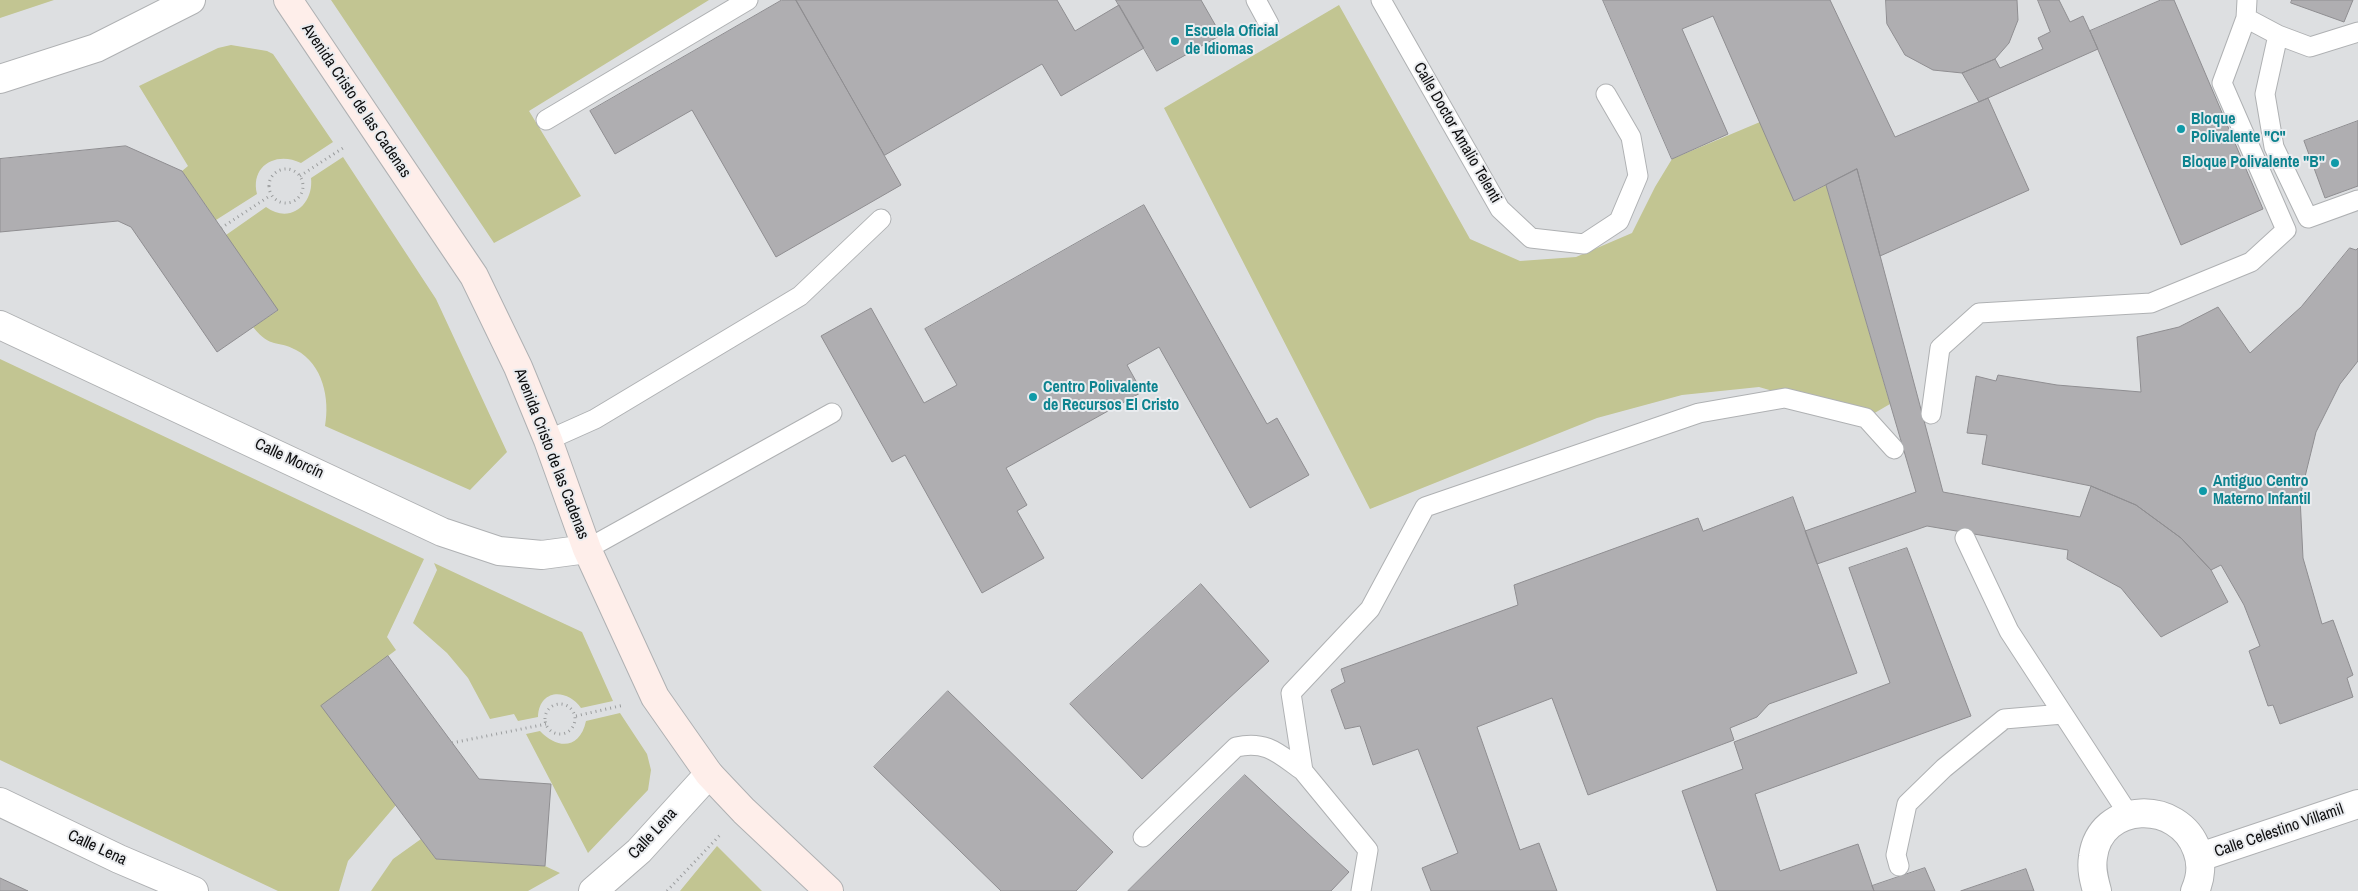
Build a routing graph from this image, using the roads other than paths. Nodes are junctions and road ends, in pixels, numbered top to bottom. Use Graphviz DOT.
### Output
graph roads {
  1 [pos="191,0"];
  2 [pos="288,0"];
  3 [pos="748,0"];
  4 [pos="1256,0"];
  5 [pos="1381,0"];
  6 [pos="2246,9"];
  7 [pos="1269,24"];
  8 [pos="2358,32"];
  9 [pos="2278,35"];
  10 [pos="0,79"];
  11 [pos="1606,94"];
  12 [pos="546,120"];
  13 [pos="2358,200"];
  14 [pos="881,220"];
  15 [pos="0,325"];
  16 [pos="832,413"];
  17 [pos="1931,414"];
  18 [pos="548,440"];
  19 [pos="1894,449"];
  20 [pos="1964,538"];
  21 [pos="587,549"];
  22 [pos="2063,714"];
  23 [pos="1303,771"];
  24 [pos="709,774"];
  25 [pos="0,802"];
  26 [pos="2358,804"];
  27 [pos="2129,815"];
  28 [pos="1143,837"];
  29 [pos="2200,857"];
  30 [pos="1899,866"];
  31 [pos="194,891"];
  32 [pos="593,891"];
  33 [pos="829,891"];
  34 [pos="1361,891"];
  35 [pos="2097,891"];
  36 [pos="2195,891"];
  1 -- 10 [label="street"];
  2 -- 18 [label="street, Avenida Cristo de las Cadenas"];
  3 -- 12 [label="lane"];
  4 -- 7 [label="lane"];
  5 -- 11 [label="lane, Calle Doctor Amalio Telenti"];
  6 -- 9 [label="lane"];
  6 -- 17 [label="lane"];
  8 -- 9 [label="lane"];
  9 -- 13 [label="lane"];
  14 -- 18 [label="lane"];
  15 -- 21 [label="street, Calle Morcín"];
  16 -- 21 [label="lane"];
  18 -- 21 [label="street, Avenida Cristo de las Cadenas"];
  19 -- 23 [label="lane"];
  20 -- 22 [label="lane"];
  21 -- 24 [label="street, Avenida Cristo de las Cadenas"];
  22 -- 27 [label="lane"];
  22 -- 30 [label="lane"];
  23 -- 28 [label="lane"];
  23 -- 34 [label="lane"];
  24 -- 32 [label="street, Calle Lena"];
  24 -- 33 [label="street, Avenida Cristo de las Cadenas"];
  25 -- 31 [label="street, Calle Lena"];
  26 -- 29 [label="street, Calle Celestino Villamil"];
  27 -- 29 [label="street"];
  27 -- 35 [label="street"];
  29 -- 36 [label="street"];
}
